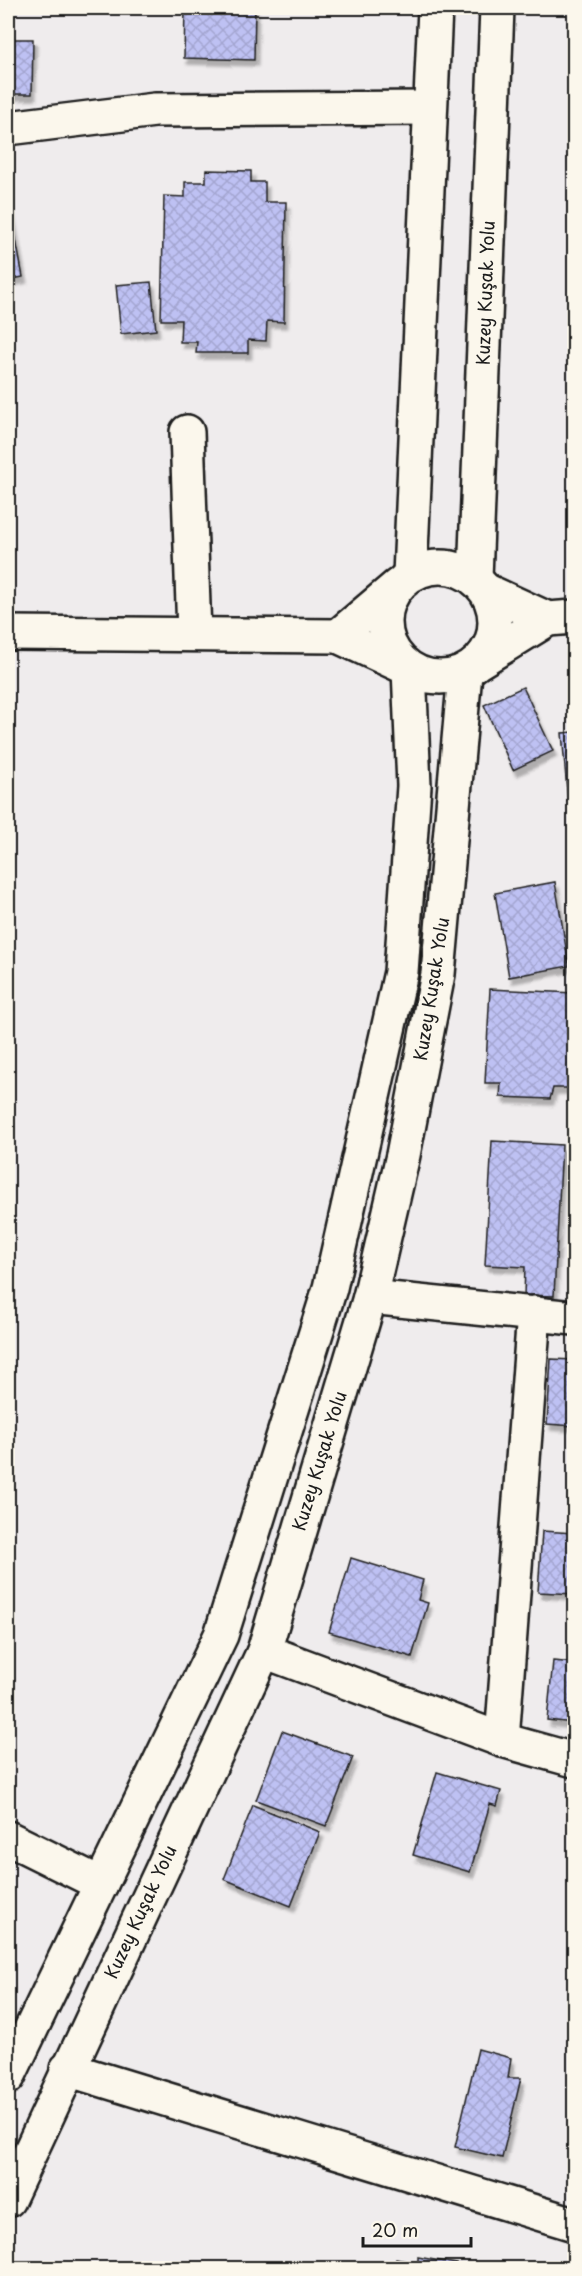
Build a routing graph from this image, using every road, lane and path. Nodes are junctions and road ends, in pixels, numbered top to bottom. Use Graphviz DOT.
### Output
graph roads {
  1 [pos="435,8"];
  2 [pos="497,8"];
  3 [pos="430,108"];
  4 [pos="8,128"];
  5 [pos="187,432"];
  6 [pos="404,581"];
  7 [pos="481,585"];
  8 [pos="561,618"];
  9 [pos="8,633"];
  10 [pos="194,634"];
  11 [pos="338,636"];
  12 [pos="473,667"];
  13 [pos="409,669"];
  14 [pos="412,718"];
  15 [pos="370,1296"];
  16 [pos="534,1313"];
  17 [pos="574,1318"];
  18 [pos="264,1651"];
  19 [pos="502,1740"];
  20 [pos="574,1760"];
  21 [pos="8,1838"];
  22 [pos="101,1884"];
  23 [pos="67,2069"];
  24 [pos="8,2078"];
  25 [pos="8,2200"];
  26 [pos="574,2224"];
  1 -- 3 [label="main road"];
  2 -- 7 [label="main road, Kuzey Kuşak Yolu"];
  3 -- 4 [label="main road"];
  3 -- 6 [label="main road"];
  5 -- 10 [label="main road"];
  6 -- 7 [label="main road"];
  6 -- 11 [label="main road"];
  6 -- 13 [label="main road"];
  7 -- 8 [label="main road"];
  7 -- 12 [label="main road"];
  8 -- 12 [label="main road"];
  9 -- 10 [label="main road"];
  10 -- 11 [label="main road"];
  11 -- 13 [label="main road"];
  11 -- 14 [label="main road"];
  12 -- 13 [label="main road"];
  12 -- 15 [label="main road, Kuzey Kuşak Yolu"];
  13 -- 14 [label="main road, Kuzey Kuşak Yolu"];
  14 -- 22 [label="main road, Kuzey Kuşak Yolu"];
  15 -- 16 [label="main road"];
  15 -- 18 [label="main road, Kuzey Kuşak Yolu"];
  16 -- 17 [label="main road"];
  16 -- 19 [label="main road"];
  18 -- 19 [label="main road"];
  18 -- 23 [label="main road, Kuzey Kuşak Yolu"];
  19 -- 20 [label="main road"];
  21 -- 22 [label="main road"];
  22 -- 24 [label="main road, Kuzey Kuşak Yolu"];
  23 -- 25 [label="main road, Kuzey Kuşak Yolu"];
  23 -- 26 [label="main road"];
}
